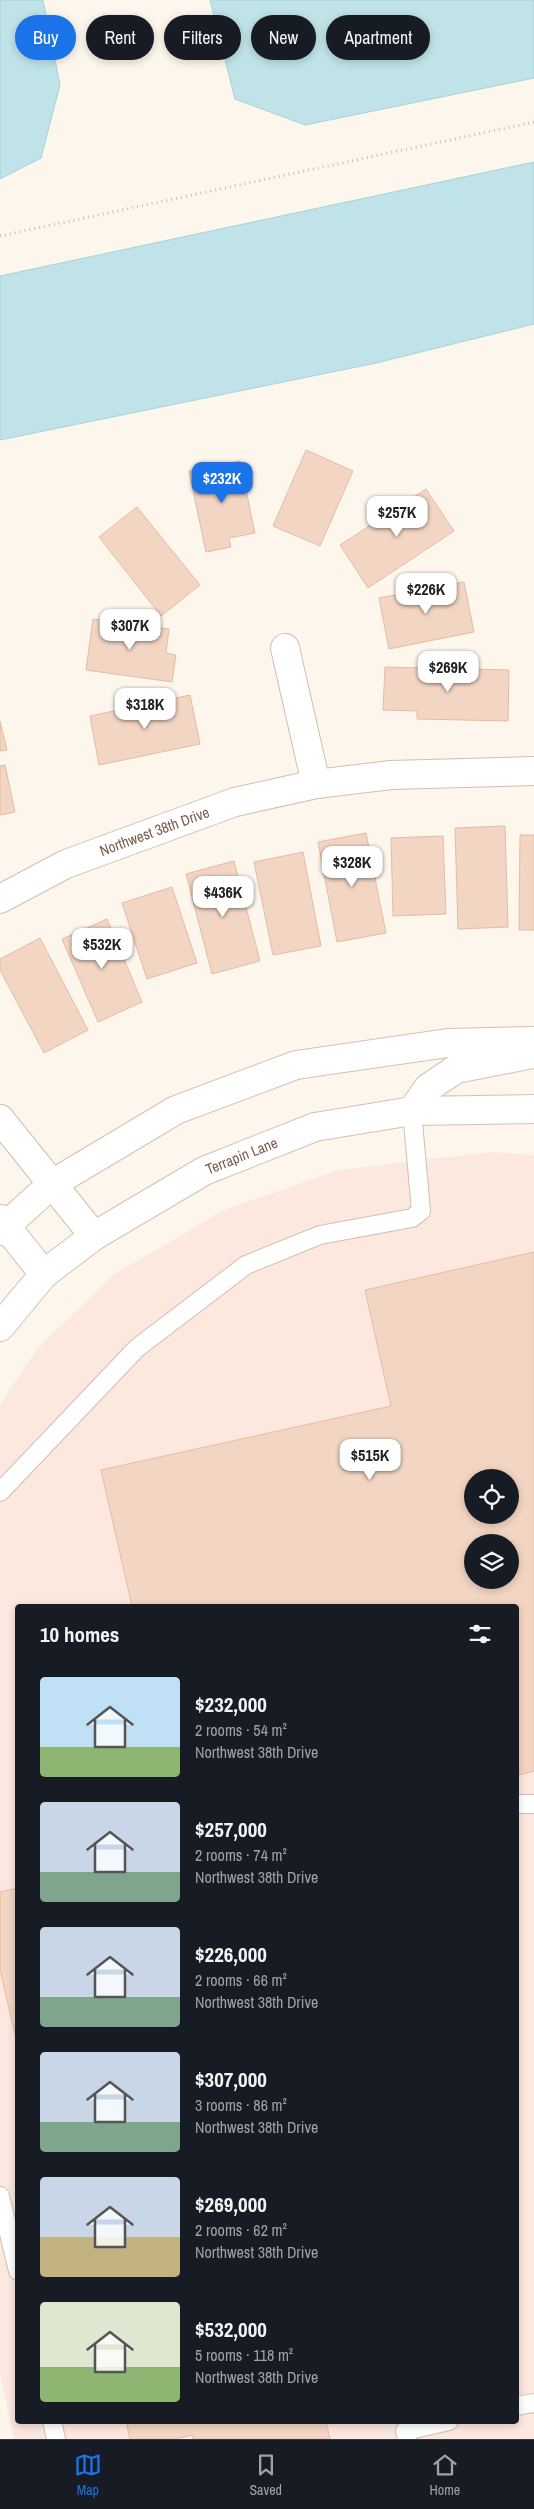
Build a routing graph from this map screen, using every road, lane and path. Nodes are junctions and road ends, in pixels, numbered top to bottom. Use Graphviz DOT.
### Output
graph roads {
  1 [pos="534,122"];
  2 [pos="0,236"];
  3 [pos="285,648"];
  4 [pos="534,771"];
  5 [pos="316,784"];
  6 [pos="0,899"];
  7 [pos="534,1041"];
  8 [pos="534,1054"];
  9 [pos="534,1109"];
  10 [pos="412,1111"];
  11 [pos="0,1119"];
  12 [pos="52,1184"];
  13 [pos="2,1225"];
  14 [pos="94,1236"];
  15 [pos="44,1274"];
  16 [pos="0,1327"];
  17 [pos="0,1492"];
  18 [pos="519,1804"];
  19 [pos="534,1804"];
  20 [pos="0,2196"];
  21 [pos="15,2258"];
  22 [pos="534,2403"];
  23 [pos="519,2406"];
  24 [pos="53,2424"];
  25 [pos="433,2424"];
  26 [pos="403,2430"];
  27 [pos="56,2439"];
  1 -- 2 [label="path"];
  3 -- 5 [label="street"];
  4 -- 5 [label="street, Northwest 38th Drive"];
  5 -- 6 [label="street, Northwest 38th Drive"];
  7 -- 12 [label="street"];
  8 -- 10 [label="street"];
  9 -- 10 [label="street, Terrapin Lane"];
  10 -- 14 [label="street, Terrapin Lane"];
  10 -- 17 [label="lane"];
  11 -- 12 [label="street"];
  12 -- 13 [label="street"];
  12 -- 14 [label="street"];
  13 -- 15 [label="street"];
  14 -- 15 [label="street, Terrapin Lane"];
  15 -- 16 [label="street, Terrapin Lane"];
  18 -- 19 [label="lane"];
  20 -- 21 [label="lane"];
  22 -- 23 [label="lane"];
  24 -- 27 [label="lane"];
  25 -- 26 [label="lane"];
}
